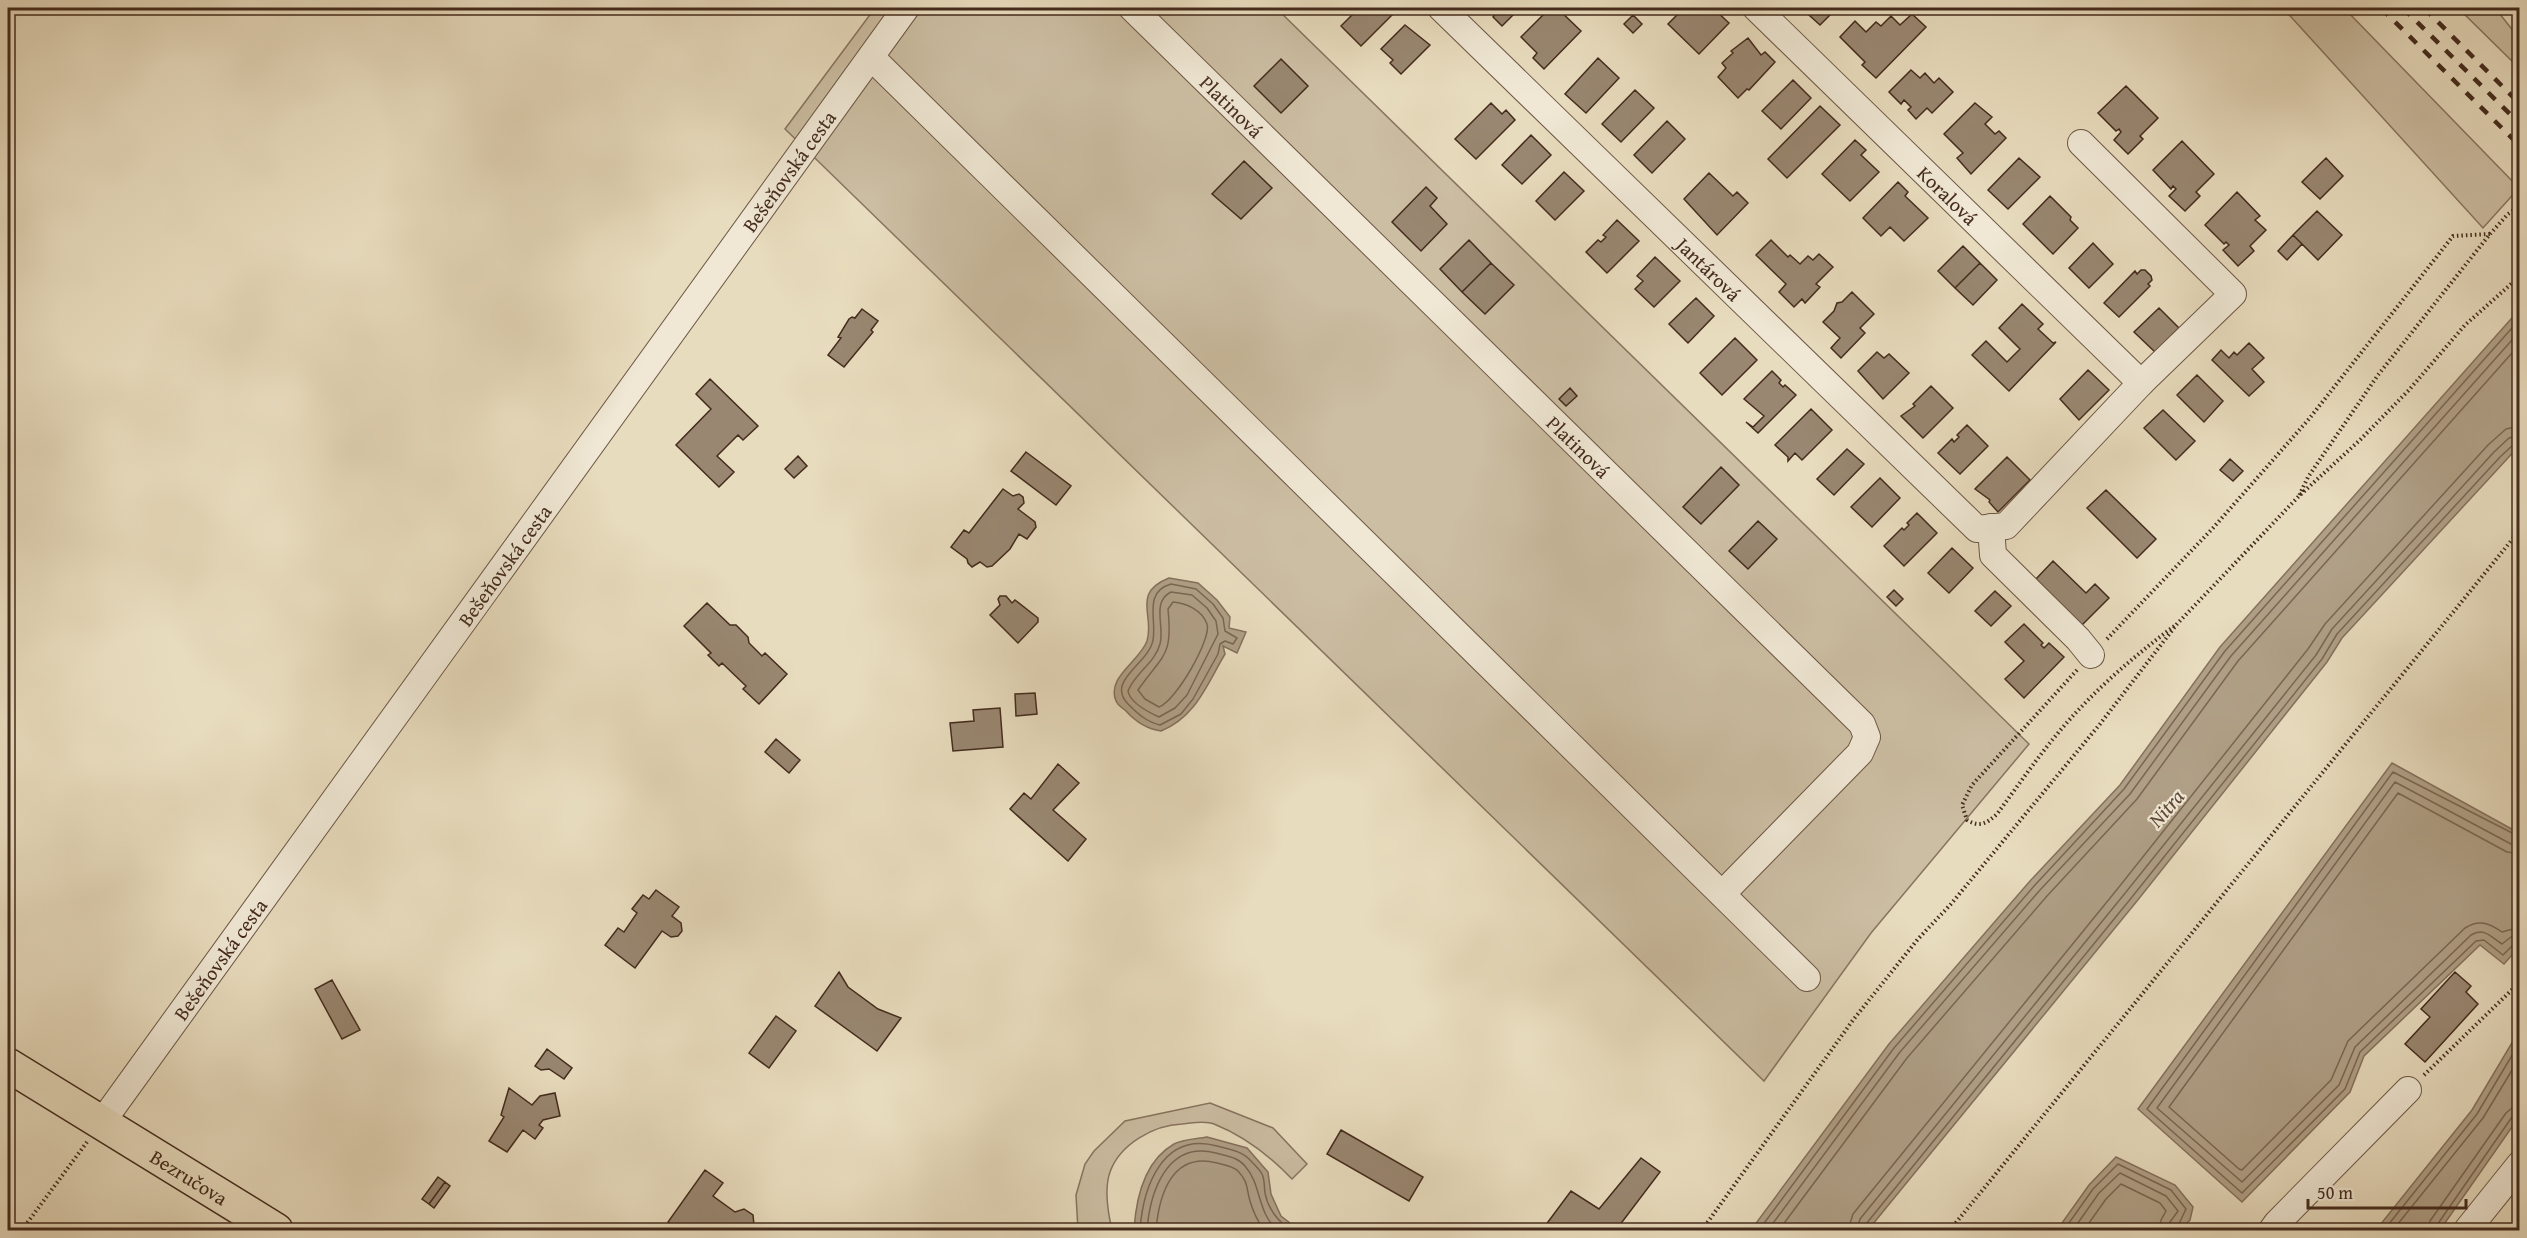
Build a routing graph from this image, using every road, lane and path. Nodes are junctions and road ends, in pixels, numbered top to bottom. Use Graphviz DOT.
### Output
graph roads {
  1 [pos="906,8"];
  2 [pos="1132,8"];
  3 [pos="1441,8"];
  4 [pos="1756,8"];
  5 [pos="871,57"];
  6 [pos="2080,143"];
  7 [pos="2520,206"];
  8 [pos="2490,234"];
  9 [pos="2520,276"];
  10 [pos="2141,383"];
  11 [pos="2299,496"];
  12 [pos="1984,528"];
  13 [pos="2520,530"];
  14 [pos="2177,624"];
  15 [pos="2091,655"];
  16 [pos="1722,894"];
  17 [pos="1807,978"];
  18 [pos="2520,982"];
  19 [pos="8,1065"];
  20 [pos="2408,1090"];
  21 [pos="102,1122"];
  22 [pos="2519,1167"];
  23 [pos="22,1230"];
  24 [pos="276,1230"];
  25 [pos="1702,1230"];
  26 [pos="1950,1230"];
  27 [pos="2272,1230"];
  28 [pos="2467,1230"];
  1 -- 5 [label="street, Bešeňovská cesta"];
  2 -- 16 [label="street, Platinová"];
  3 -- 12 [label="street, Jantárová"];
  4 -- 10 [label="street, Koralová"];
  5 -- 16 [label="street"];
  5 -- 21 [label="street, Bešeňovská cesta"];
  6 -- 10 [label="street"];
  7 -- 8 [label="path"];
  8 -- 11 [label="path"];
  8 -- 15 [label="path"];
  9 -- 11 [label="path"];
  10 -- 12 [label="street"];
  11 -- 14 [label="path"];
  12 -- 15 [label="street"];
  13 -- 26 [label="path"];
  14 -- 15 [label="path"];
  14 -- 25 [label="path"];
  16 -- 17 [label="street"];
  18 -- 20 [label="path"];
  19 -- 21 [label="main road, Bezručova"];
  20 -- 27 [label="street"];
  21 -- 23 [label="path"];
  21 -- 24 [label="main road, Bezručova"];
  22 -- 28 [label="street"];
}
